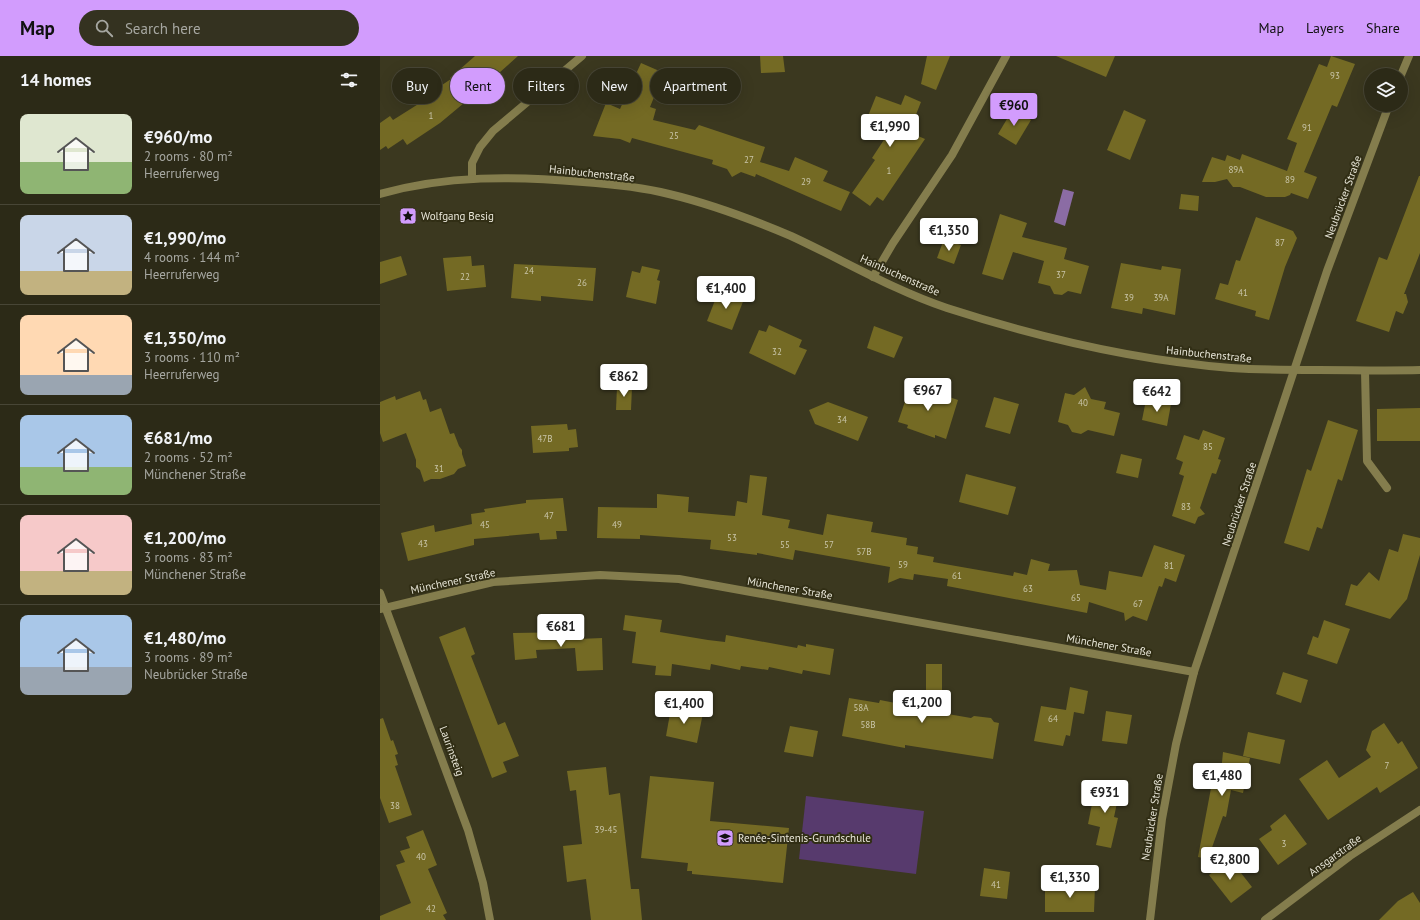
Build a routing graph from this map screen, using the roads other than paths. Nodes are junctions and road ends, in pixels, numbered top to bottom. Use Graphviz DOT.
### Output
graph roads {
  1 [pos="582,56"];
  2 [pos="1006,56"];
  3 [pos="1409,56"];
  4 [pos="1404,68"];
  5 [pos="1386,112"];
  6 [pos="472,179"];
  7 [pos="380,194"];
  8 [pos="873,277"];
  9 [pos="1295,370"];
  10 [pos="1420,370"];
  11 [pos="1365,371"];
  12 [pos="1387,488"];
  13 [pos="380,593"];
  14 [pos="383,608"];
  15 [pos="1194,672"];
  16 [pos="1420,810"];
  17 [pos="490,920"];
  18 [pos="1150,920"];
  19 [pos="1265,920"];
  1 -- 6 [label="street"];
  2 -- 8 [label="street"];
  3 -- 4 [label="street"];
  5 -- 9 [label="street, Neubrücker Straße"];
  6 -- 7 [label="street, Hainbuchenstraße"];
  6 -- 8 [label="street, Hainbuchenstraße"];
  8 -- 9 [label="street, Hainbuchenstraße"];
  9 -- 11 [label="street, Hainbuchenstraße"];
  9 -- 15 [label="street, Neubrücker Straße"];
  10 -- 11 [label="street, Hainbuchenstraße"];
  11 -- 12 [label="street"];
  13 -- 14 [label="street, Laurinsteig"];
  14 -- 15 [label="street, Münchener Straße"];
  14 -- 17 [label="street, Laurinsteig"];
  15 -- 18 [label="street, Neubrücker Straße"];
  16 -- 19 [label="street, Ansgarstraße"];
}
